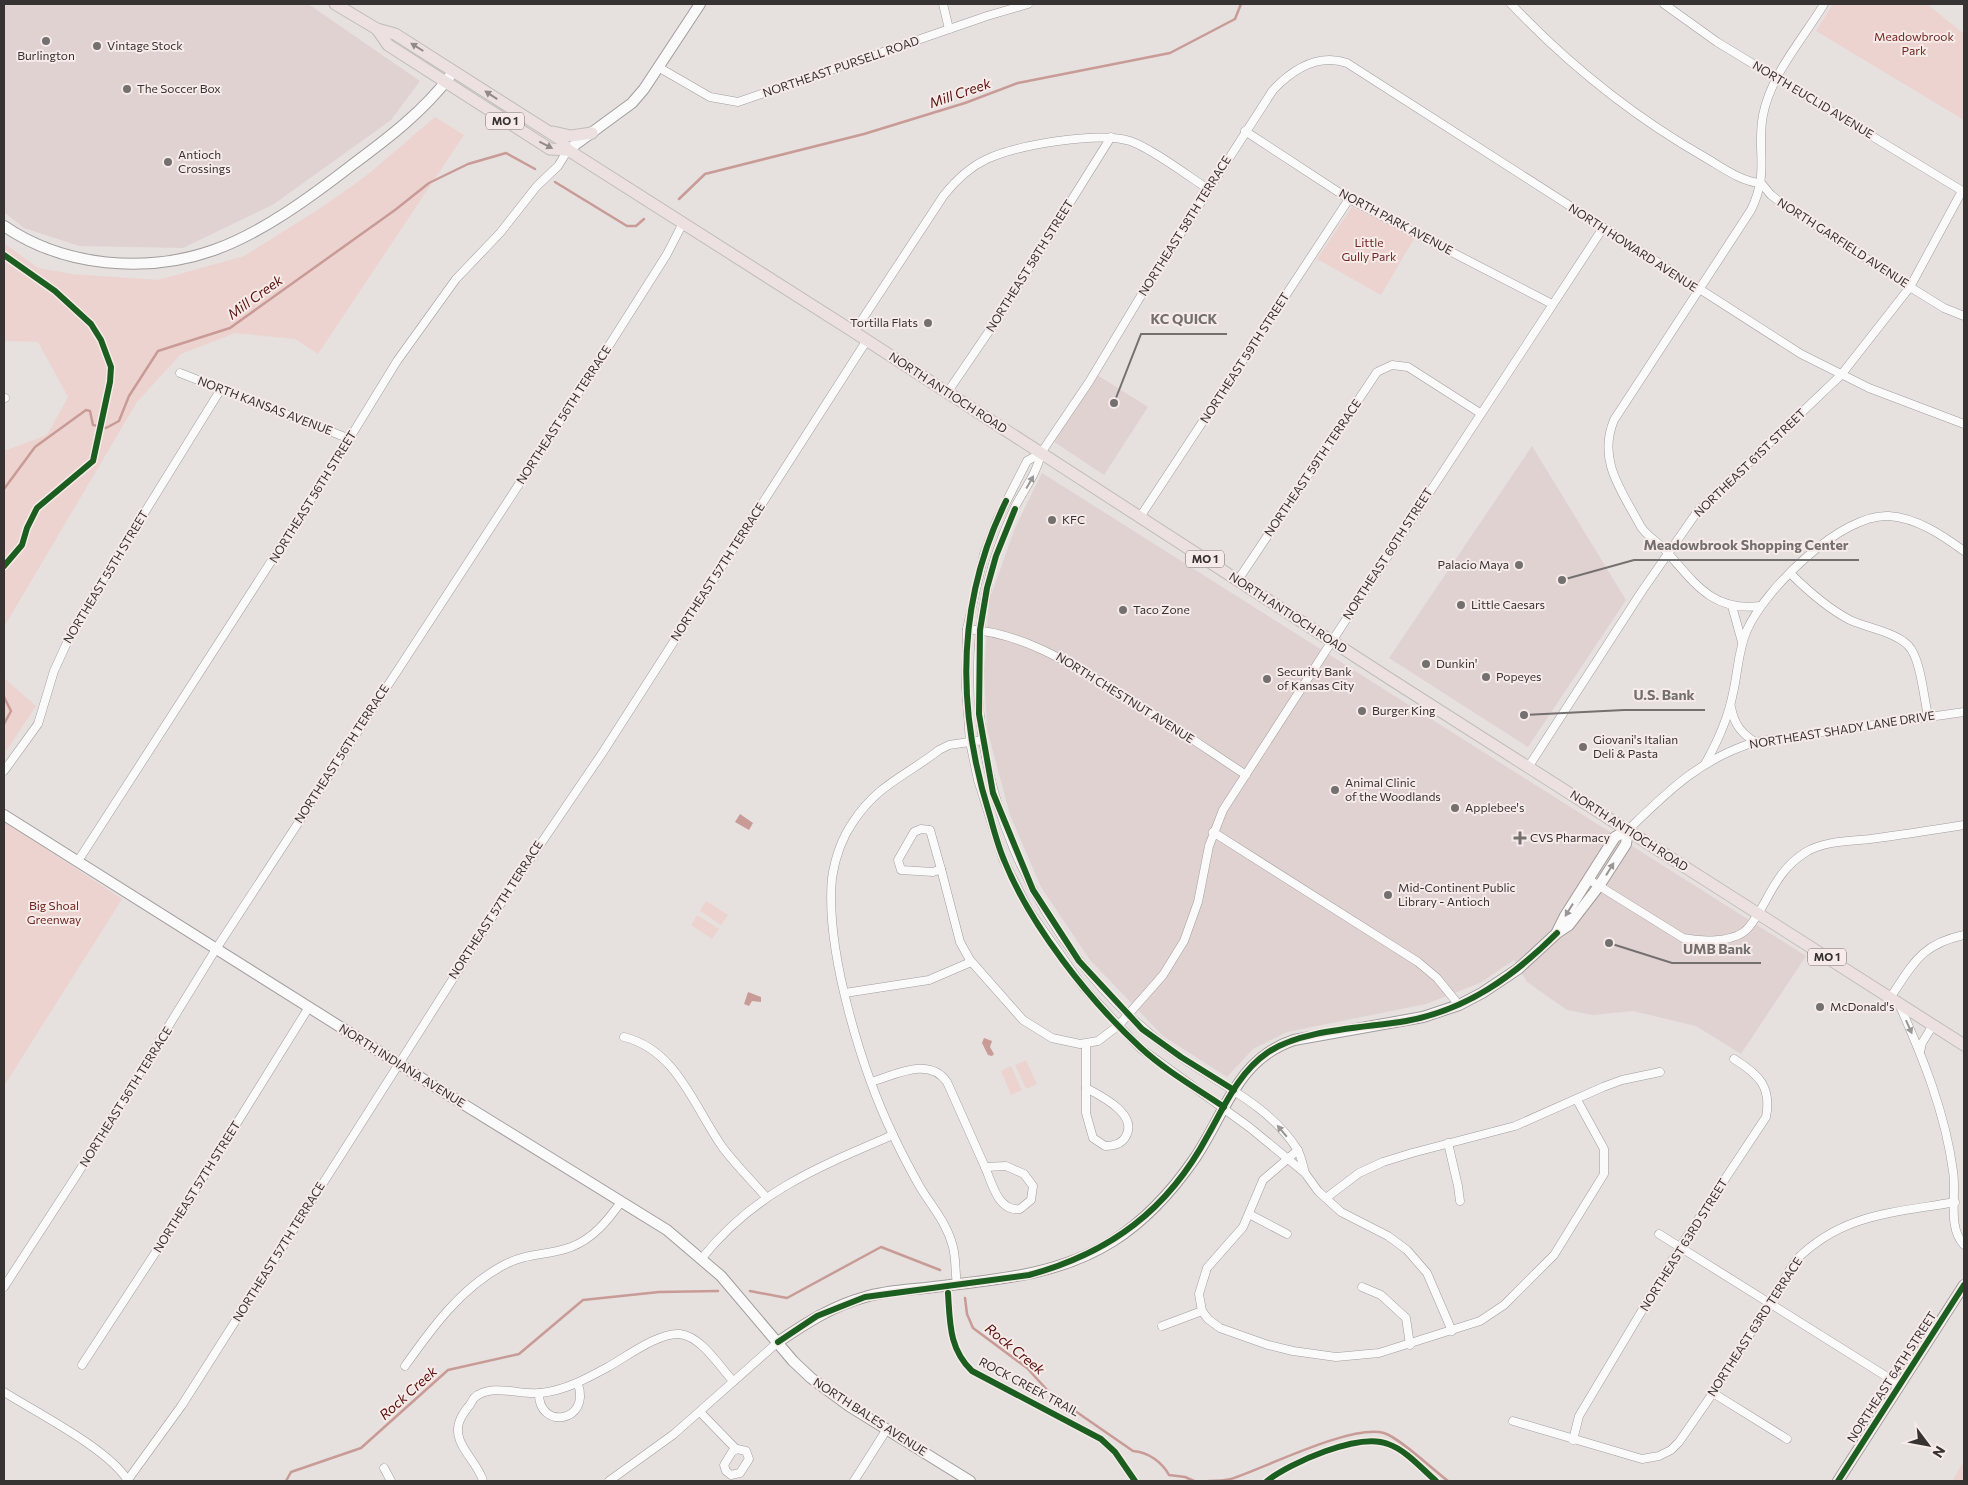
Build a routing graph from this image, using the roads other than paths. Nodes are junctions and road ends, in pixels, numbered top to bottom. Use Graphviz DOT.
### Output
graph roads {
  1 [pos="335,4"];
  2 [pos="700,4"];
  3 [pos="943,4"];
  4 [pos="1028,4"];
  5 [pos="1511,4"];
  6 [pos="1664,4"];
  7 [pos="1824,4"];
  8 [pos="377,29"];
  9 [pos="949,29"];
  10 [pos="1312,63"];
  11 [pos="658,67"];
  12 [pos="454,70"];
  13 [pos="1777,76"];
  14 [pos="445,83"];
  15 [pos="547,130"];
  16 [pos="1245,131"];
  17 [pos="592,133"];
  18 [pos="1110,137"];
  19 [pos="568,150"];
  20 [pos="1761,183"];
  21 [pos="1208,189"];
  22 [pos="1963,192"];
  23 [pos="1349,199"];
  24 [pos="683,223"];
  25 [pos="4,226"];
  26 [pos="1603,228"];
  27 [pos="1910,287"];
  28 [pos="1699,290"];
  29 [pos="1552,304"];
  30 [pos="1964,316"];
  31 [pos="854,332"];
  32 [pos="867,340"];
  33 [pos="180,373"];
  34 [pos="1841,375"];
  35 [pos="221,389"];
  36 [pos="947,393"];
  37 [pos="1480,414"];
  38 [pos="1964,424"];
  39 [pos="350,439"];
  40 [pos="1041,453"];
  41 [pos="1140,517"];
  42 [pos="1964,551"];
  43 [pos="1668,554"];
  44 [pos="1790,573"];
  45 [pos="1238,580"];
  46 [pos="1732,606"];
  47 [pos="1760,606"];
  48 [pos="967,629"];
  49 [pos="980,630"];
  50 [pos="1332,640"];
  51 [pos="1742,642"];
  52 [pos="1730,705"];
  53 [pos="1964,712"];
  54 [pos="1928,716"];
  55 [pos="983,740"];
  56 [pos="970,742"];
  57 [pos="1755,742"];
  58 [pos="1705,764"];
  59 [pos="1529,766"];
  60 [pos="4,771"];
  61 [pos="1246,775"];
  62 [pos="4,815"];
  63 [pos="1964,825"];
  64 [pos="1628,830"];
  65 [pos="1213,832"];
  66 [pos="78,861"];
  67 [pos="941,868"];
  68 [pos="1588,880"];
  69 [pos="1599,886"];
  70 [pos="1757,912"];
  71 [pos="1557,933"];
  72 [pos="1964,934"];
  73 [pos="216,949"];
  74 [pos="971,962"];
  75 [pos="845,992"];
  76 [pos="1894,1000"];
  77 [pos="1459,1005"];
  78 [pos="309,1007"];
  79 [pos="1124,1019"];
  80 [pos="1933,1025"];
  81 [pos="624,1037"];
  82 [pos="1086,1044"];
  83 [pos="1964,1044"];
  84 [pos="1920,1052"];
  85 [pos="1734,1060"];
  86 [pos="398,1064"];
  87 [pos="1660,1072"];
  88 [pos="871,1082"];
  89 [pos="1086,1088"];
  90 [pos="1234,1090"];
  91 [pos="1577,1100"];
  92 [pos="1224,1107"];
  93 [pos="893,1135"];
  94 [pos="1448,1144"];
  95 [pos="1298,1150"];
  96 [pos="1286,1160"];
  97 [pos="985,1167"];
  98 [pos="1305,1173"];
  99 [pos="766,1197"];
  100 [pos="1326,1198"];
  101 [pos="1460,1201"];
  102 [pos="621,1202"];
  103 [pos="1955,1202"];
  104 [pos="1249,1214"];
  105 [pos="1287,1234"];
  106 [pos="1659,1234"];
  107 [pos="1964,1245"];
  108 [pos="1680,1247"];
  109 [pos="702,1258"];
  110 [pos="957,1284"];
  111 [pos="1964,1285"];
  112 [pos="4,1287"];
  113 [pos="1362,1288"];
  114 [pos="1769,1302"];
  115 [pos="1202,1311"];
  116 [pos="1162,1326"];
  117 [pos="1452,1331"];
  118 [pos="778,1342"];
  119 [pos="1410,1345"];
  120 [pos="82,1365"];
  121 [pos="404,1366"];
  122 [pos="734,1381"];
  123 [pos="578,1384"];
  124 [pos="1900,1384"];
  125 [pos="4,1392"];
  126 [pos="1713,1393"];
  127 [pos="539,1394"];
  128 [pos="700,1412"];
  129 [pos="1513,1421"];
  130 [pos="886,1429"];
  131 [pos="1787,1439"];
  132 [pos="1573,1440"];
  133 [pos="736,1449"];
  134 [pos="384,1468"];
  135 [pos="128,1481"];
  136 [pos="391,1481"];
  137 [pos="482,1481"];
  138 [pos="609,1481"];
  139 [pos="854,1481"];
  140 [pos="970,1481"];
  141 [pos="1838,1481"];
  1 -- 8 [label="main road, NORTH ANTIOCH ROAD / MO 1"];
  2 -- 11 [label="street"];
  3 -- 9 [label="street"];
  4 -- 9 [label="street, NORTHEAST PURSELL ROAD"];
  5 -- 20 [label="street, NORTH GARFIELD AVENUE"];
  6 -- 13 [label="street, NORTH EUCLID AVENUE"];
  7 -- 13 [label="street"];
  12 -- 8 [label="main road, NORTH ANTIOCH ROAD / MO 1, one-way"];
  8 -- 14 [label="main road, NORTH ANTIOCH ROAD / MO 1"];
  9 -- 11 [label="street, NORTHEAST PURSELL ROAD"];
  10 -- 16 [label="street, NORTHEAST 58TH TERRACE"];
  10 -- 26 [label="street, NORTH HOWARD AVENUE"];
  11 -- 17 [label="street"];
  12 -- 14 [label="street"];
  15 -- 12 [label="main road, NORTH ANTIOCH ROAD / MO 1, one-way"];
  13 -- 20 [label="street"];
  13 -- 22 [label="street, NORTH EUCLID AVENUE"];
  14 -- 19 [label="main road, NORTH ANTIOCH ROAD / MO 1, one-way"];
  14 -- 25 [label="street"];
  15 -- 17 [label="main road"];
  15 -- 19 [label="main road, NORTH ANTIOCH ROAD / MO 1"];
  16 -- 21 [label="street, NORTHEAST 58TH TERRACE"];
  16 -- 23 [label="street, NORTH PARK AVENUE"];
  17 -- 19 [label="street"];
  18 -- 21 [label="street"];
  18 -- 31 [label="street"];
  18 -- 36 [label="street, NORTHEAST 58TH STREET"];
  19 -- 24 [label="main road, NORTH ANTIOCH ROAD / MO 1"];
  19 -- 39 [label="street, NORTHEAST 56TH STREET"];
  20 -- 27 [label="street, NORTH GARFIELD AVENUE"];
  20 -- 28 [label="street"];
  21 -- 40 [label="street, NORTHEAST 58TH TERRACE"];
  22 -- 27 [label="street, NORTHEAST 61ST STREET"];
  23 -- 29 [label="street, NORTH PARK AVENUE"];
  23 -- 41 [label="street, NORTHEAST 59TH STREET"];
  24 -- 31 [label="main road, NORTH ANTIOCH ROAD / MO 1"];
  24 -- 73 [label="street, NORTHEAST 56TH TERRACE"];
  26 -- 28 [label="street, NORTH HOWARD AVENUE"];
  26 -- 29 [label="street, NORTHEAST 60TH STREET"];
  27 -- 30 [label="street, NORTH GARFIELD AVENUE"];
  27 -- 34 [label="street, NORTHEAST 61ST STREET"];
  28 -- 34 [label="street, NORTH HOWARD AVENUE"];
  28 -- 43 [label="street"];
  29 -- 37 [label="street, NORTHEAST 60TH STREET"];
  31 -- 32 [label="main road, NORTH ANTIOCH ROAD / MO 1"];
  32 -- 36 [label="main road, NORTH ANTIOCH ROAD / MO 1"];
  32 -- 86 [label="street, NORTHEAST 57TH TERRACE"];
  33 -- 35 [label="street, NORTH KANSAS AVENUE"];
  34 -- 38 [label="street, NORTH HOWARD AVENUE"];
  34 -- 43 [label="street, NORTHEAST 61ST STREET"];
  35 -- 39 [label="street, NORTH KANSAS AVENUE"];
  35 -- 60 [label="street, NORTHEAST 55TH STREET"];
  36 -- 40 [label="main road, NORTH ANTIOCH ROAD / MO 1"];
  37 -- 45 [label="street, NORTHEAST 59TH TERRACE"];
  37 -- 50 [label="street, NORTHEAST 60TH STREET"];
  39 -- 66 [label="street, NORTHEAST 56TH STREET"];
  40 -- 41 [label="main road, NORTH ANTIOCH ROAD / MO 1"];
  40 -- 48 [label="street"];
  49 -- 40 [label="street, one-way"];
  41 -- 45 [label="main road, NORTH ANTIOCH ROAD / MO 1"];
  42 -- 44 [label="street"];
  43 -- 46 [label="street"];
  43 -- 59 [label="street, NORTHEAST 61ST STREET"];
  44 -- 47 [label="street"];
  44 -- 54 [label="street"];
  45 -- 50 [label="main road, NORTH ANTIOCH ROAD / MO 1"];
  46 -- 47 [label="street"];
  46 -- 51 [label="street"];
  47 -- 51 [label="street"];
  48 -- 49 [label="street, NORTH CHESTNUT AVENUE"];
  48 -- 56 [label="street"];
  49 -- 55 [label="street"];
  49 -- 61 [label="street, NORTH CHESTNUT AVENUE"];
  50 -- 59 [label="main road, NORTH ANTIOCH ROAD / MO 1"];
  50 -- 61 [label="street, NORTHEAST 60TH STREET"];
  51 -- 52 [label="street"];
  52 -- 57 [label="street"];
  52 -- 58 [label="street"];
  53 -- 54 [label="street, NORTHEAST SHADY LANE DRIVE"];
  54 -- 57 [label="street, NORTHEAST SHADY LANE DRIVE"];
  55 -- 56 [label="street"];
  55 -- 79 [label="street"];
  56 -- 75 [label="street"];
  56 -- 79 [label="street"];
  57 -- 58 [label="street, NORTHEAST SHADY LANE DRIVE"];
  58 -- 64 [label="street, NORTHEAST SHADY LANE DRIVE"];
  59 -- 64 [label="main road, NORTH ANTIOCH ROAD / MO 1"];
  61 -- 65 [label="street, NORTHEAST 60TH STREET"];
  62 -- 66 [label="street, NORTH INDIANA AVENUE"];
  63 -- 70 [label="street"];
  64 -- 68 [label="street"];
  69 -- 64 [label="street, one-way"];
  64 -- 70 [label="main road, NORTH ANTIOCH ROAD / MO 1"];
  65 -- 77 [label="street"];
  65 -- 79 [label="street, NORTHEAST 60TH STREET"];
  66 -- 73 [label="street, NORTH INDIANA AVENUE"];
  67 -- 67 [label="street"];
  67 -- 74 [label="street"];
  68 -- 69 [label="street"];
  68 -- 71 [label="street, one-way"];
  69 -- 70 [label="street"];
  69 -- 71 [label="street"];
  70 -- 76 [label="main road, NORTH ANTIOCH ROAD / MO 1"];
  71 -- 77 [label="street"];
  72 -- 76 [label="street"];
  73 -- 78 [label="street, NORTH INDIANA AVENUE"];
  73 -- 112 [label="street, NORTHEAST 56TH TERRACE"];
  74 -- 75 [label="street"];
  74 -- 82 [label="street"];
  75 -- 88 [label="street"];
  76 -- 80 [label="main road, NORTH ANTIOCH ROAD / MO 1"];
  76 -- 84 [label="street, one-way"];
  77 -- 90 [label="street"];
  78 -- 86 [label="street, NORTH INDIANA AVENUE"];
  78 -- 120 [label="street, NORTHEAST 57TH STREET"];
  79 -- 82 [label="street"];
  79 -- 90 [label="street"];
  79 -- 92 [label="street"];
  80 -- 83 [label="main road, MO 1"];
  80 -- 84 [label="street"];
  81 -- 99 [label="street"];
  82 -- 89 [label="street"];
  84 -- 103 [label="street"];
  85 -- 108 [label="street, NORTHEAST 63RD STREET"];
  86 -- 102 [label="street, NORTH INDIANA AVENUE"];
  86 -- 135 [label="street, NORTHEAST 57TH TERRACE"];
  87 -- 91 [label="street"];
  88 -- 93 [label="street"];
  88 -- 97 [label="street"];
  89 -- 89 [label="street"];
  90 -- 92 [label="street"];
  95 -- 90 [label="street, one-way"];
  91 -- 94 [label="street"];
  91 -- 117 [label="street"];
  92 -- 96 [label="street"];
  92 -- 110 [label="street"];
  93 -- 99 [label="street"];
  93 -- 110 [label="street"];
  94 -- 100 [label="street"];
  94 -- 101 [label="street"];
  95 -- 96 [label="street"];
  95 -- 98 [label="street"];
  96 -- 98 [label="street"];
  96 -- 104 [label="street"];
  97 -- 97 [label="street"];
  98 -- 100 [label="street"];
  99 -- 109 [label="street"];
  100 -- 117 [label="street"];
  102 -- 109 [label="street, NORTH INDIANA AVENUE"];
  102 -- 121 [label="street"];
  103 -- 107 [label="street"];
  103 -- 114 [label="street, NORTHEAST 63RD TERRACE"];
  104 -- 105 [label="street"];
  104 -- 115 [label="street"];
  106 -- 108 [label="street"];
  108 -- 114 [label="street"];
  108 -- 132 [label="street, NORTHEAST 63RD STREET"];
  109 -- 118 [label="street, NORTH INDIANA AVENUE"];
  110 -- 118 [label="street"];
  111 -- 124 [label="street, NORTHEAST 64TH STREET"];
  113 -- 119 [label="street"];
  114 -- 124 [label="street"];
  114 -- 126 [label="street, NORTHEAST 63RD TERRACE"];
  115 -- 116 [label="street"];
  115 -- 119 [label="street"];
  117 -- 119 [label="street"];
  118 -- 122 [label="street"];
  118 -- 130 [label="street, NORTH BALES AVENUE"];
  122 -- 123 [label="street"];
  122 -- 128 [label="street"];
  123 -- 127 [label="street"];
  123 -- 127 [label="street"];
  124 -- 141 [label="street, NORTHEAST 64TH STREET"];
  125 -- 135 [label="street"];
  126 -- 131 [label="street"];
  126 -- 132 [label="street, NORTHEAST 63RD TERRACE"];
  127 -- 137 [label="street"];
  128 -- 133 [label="street"];
  128 -- 138 [label="street"];
  129 -- 132 [label="street"];
  130 -- 139 [label="street"];
  130 -- 140 [label="street, NORTH BALES AVENUE"];
  134 -- 136 [label="street"];
}
